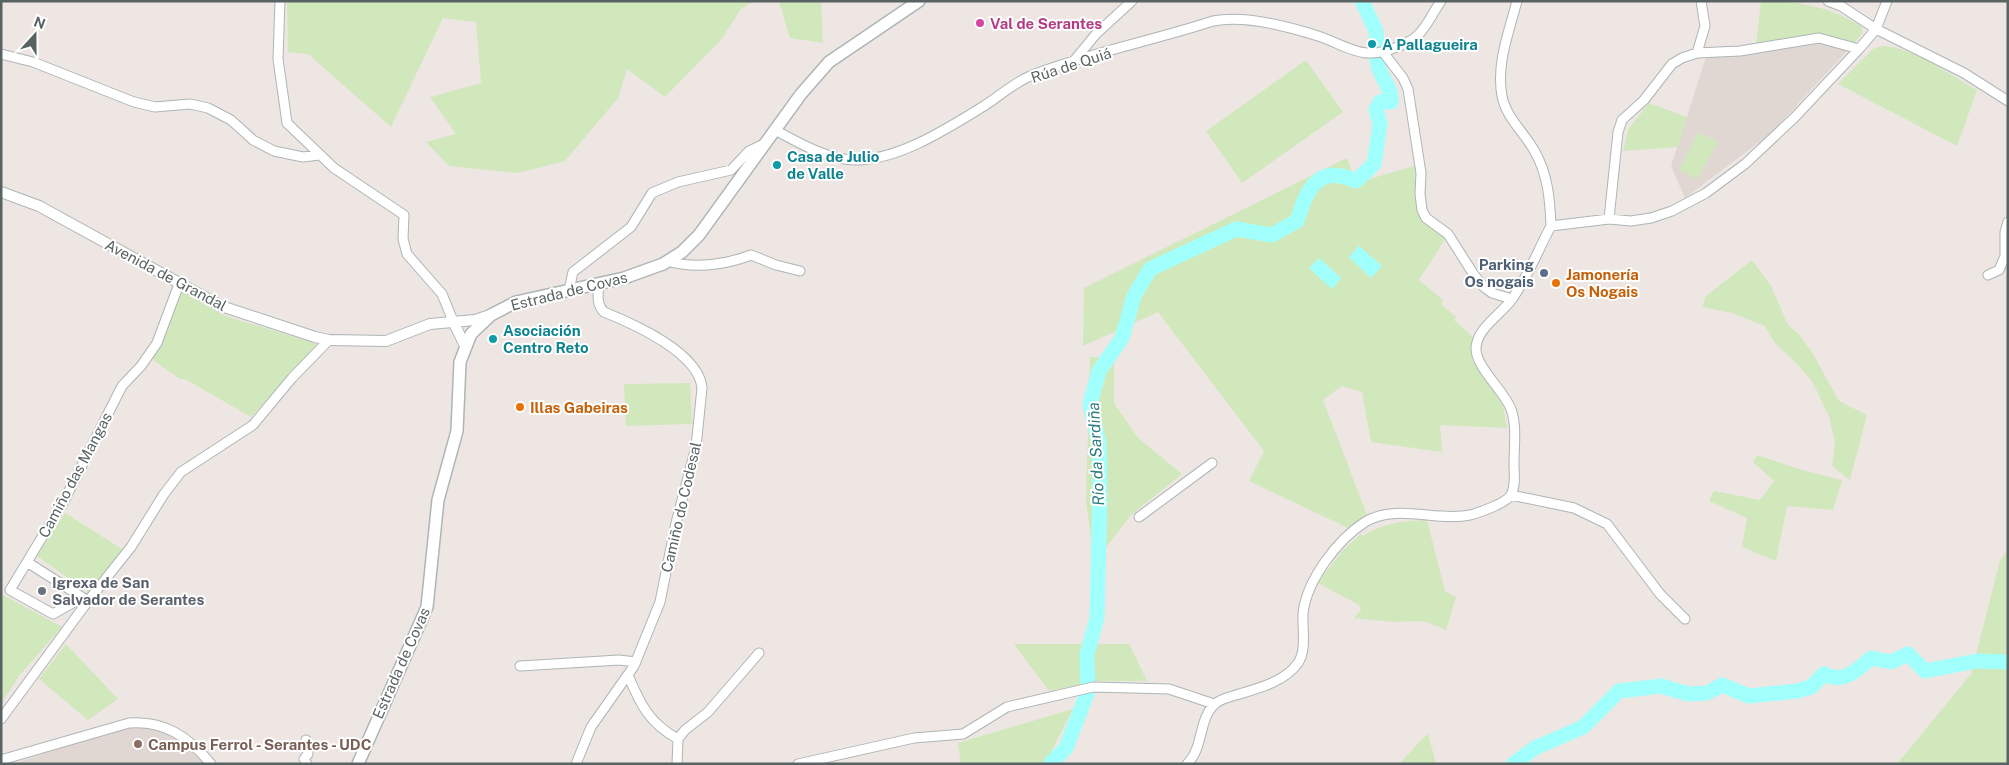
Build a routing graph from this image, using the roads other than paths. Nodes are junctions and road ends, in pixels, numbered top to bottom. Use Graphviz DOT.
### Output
graph roads {
  1 [pos="280,1"];
  2 [pos="919,1"];
  3 [pos="1132,1"];
  4 [pos="1441,1"];
  5 [pos="1517,1"];
  6 [pos="1702,1"];
  7 [pos="1828,1"];
  8 [pos="1887,1"];
  9 [pos="1876,29"];
  10 [pos="1859,49"];
  11 [pos="1383,52"];
  12 [pos="1697,52"];
  13 [pos="1,54"];
  14 [pos="1073,62"];
  15 [pos="2008,101"];
  16 [pos="775,130"];
  17 [pos="766,143"];
  18 [pos="320,155"];
  19 [pos="1,192"];
  20 [pos="1609,218"];
  21 [pos="2008,222"];
  22 [pos="1551,226"];
  23 [pos="667,261"];
  24 [pos="800,270"];
  25 [pos="1988,275"];
  26 [pos="599,283"];
  27 [pos="179,284"];
  28 [pos="569,290"];
  29 [pos="1512,299"];
  30 [pos="491,315"];
  31 [pos="453,321"];
  32 [pos="473,332"];
  33 [pos="329,340"];
  34 [pos="465,346"];
  35 [pos="1212,463"];
  36 [pos="1511,495"];
  37 [pos="1139,517"];
  38 [pos="27,562"];
  39 [pos="88,601"];
  40 [pos="1685,619"];
  41 [pos="759,653"];
  42 [pos="636,662"];
  43 [pos="520,666"];
  44 [pos="628,675"];
  45 [pos="1214,704"];
  46 [pos="1,719"];
  47 [pos="678,739"];
  48 [pos="306,740"];
  49 [pos="1,760"];
  50 [pos="211,764"];
  51 [pos="307,764"];
  52 [pos="358,764"];
  53 [pos="576,764"];
  54 [pos="677,764"];
  55 [pos="798,764"];
  56 [pos="1188,764"];
  1 -- 18 [label="street"];
  2 -- 16 [label="main road, Estrada de Covas"];
  3 -- 14 [label="street"];
  4 -- 11 [label="street"];
  5 -- 22 [label="street"];
  6 -- 12 [label="street"];
  7 -- 9 [label="street"];
  8 -- 9 [label="street"];
  9 -- 10 [label="street"];
  9 -- 15 [label="street"];
  10 -- 12 [label="street"];
  10 -- 20 [label="street"];
  11 -- 14 [label="street, Rúa de Quiá"];
  11 -- 29 [label="street"];
  12 -- 20 [label="street"];
  13 -- 18 [label="street"];
  14 -- 16 [label="street, Rúa de Quiá"];
  16 -- 17 [label="main road, Estrada de Covas"];
  17 -- 23 [label="main road, Estrada de Covas"];
  17 -- 28 [label="street"];
  18 -- 31 [label="street"];
  19 -- 27 [label="street, Avenida de Grandal"];
  20 -- 22 [label="street"];
  21 -- 25 [label="street"];
  22 -- 29 [label="street"];
  23 -- 24 [label="street"];
  23 -- 26 [label="main road, Estrada de Covas"];
  26 -- 28 [label="main road, Estrada de Covas"];
  26 -- 42 [label="street, Camiño do Codesal"];
  27 -- 33 [label="street, Avenida de Grandal"];
  27 -- 38 [label="street, Camiño das Mangas"];
  28 -- 30 [label="main road, Estrada de Covas"];
  29 -- 36 [label="street"];
  30 -- 31 [label="street, Avenida de Grandal"];
  30 -- 32 [label="main road, Estrada de Covas"];
  31 -- 32 [label="street"];
  31 -- 33 [label="street, Avenida de Grandal"];
  31 -- 34 [label="street"];
  32 -- 34 [label="main road, Estrada de Covas"];
  33 -- 39 [label="street"];
  34 -- 52 [label="main road, Estrada de Covas"];
  35 -- 37 [label="street"];
  36 -- 40 [label="street"];
  36 -- 45 [label="street"];
  38 -- 39 [label="street"];
  38 -- 39 [label="street, Camiño das Mangas"];
  39 -- 46 [label="street"];
  41 -- 47 [label="street"];
  42 -- 43 [label="street"];
  42 -- 44 [label="street, Camiño do Codesal"];
  44 -- 47 [label="street"];
  44 -- 53 [label="street, Camiño do Codesal"];
  45 -- 55 [label="street"];
  45 -- 56 [label="street"];
  47 -- 54 [label="street"];
  48 -- 51 [label="street"];
  49 -- 50 [label="street"];
}
